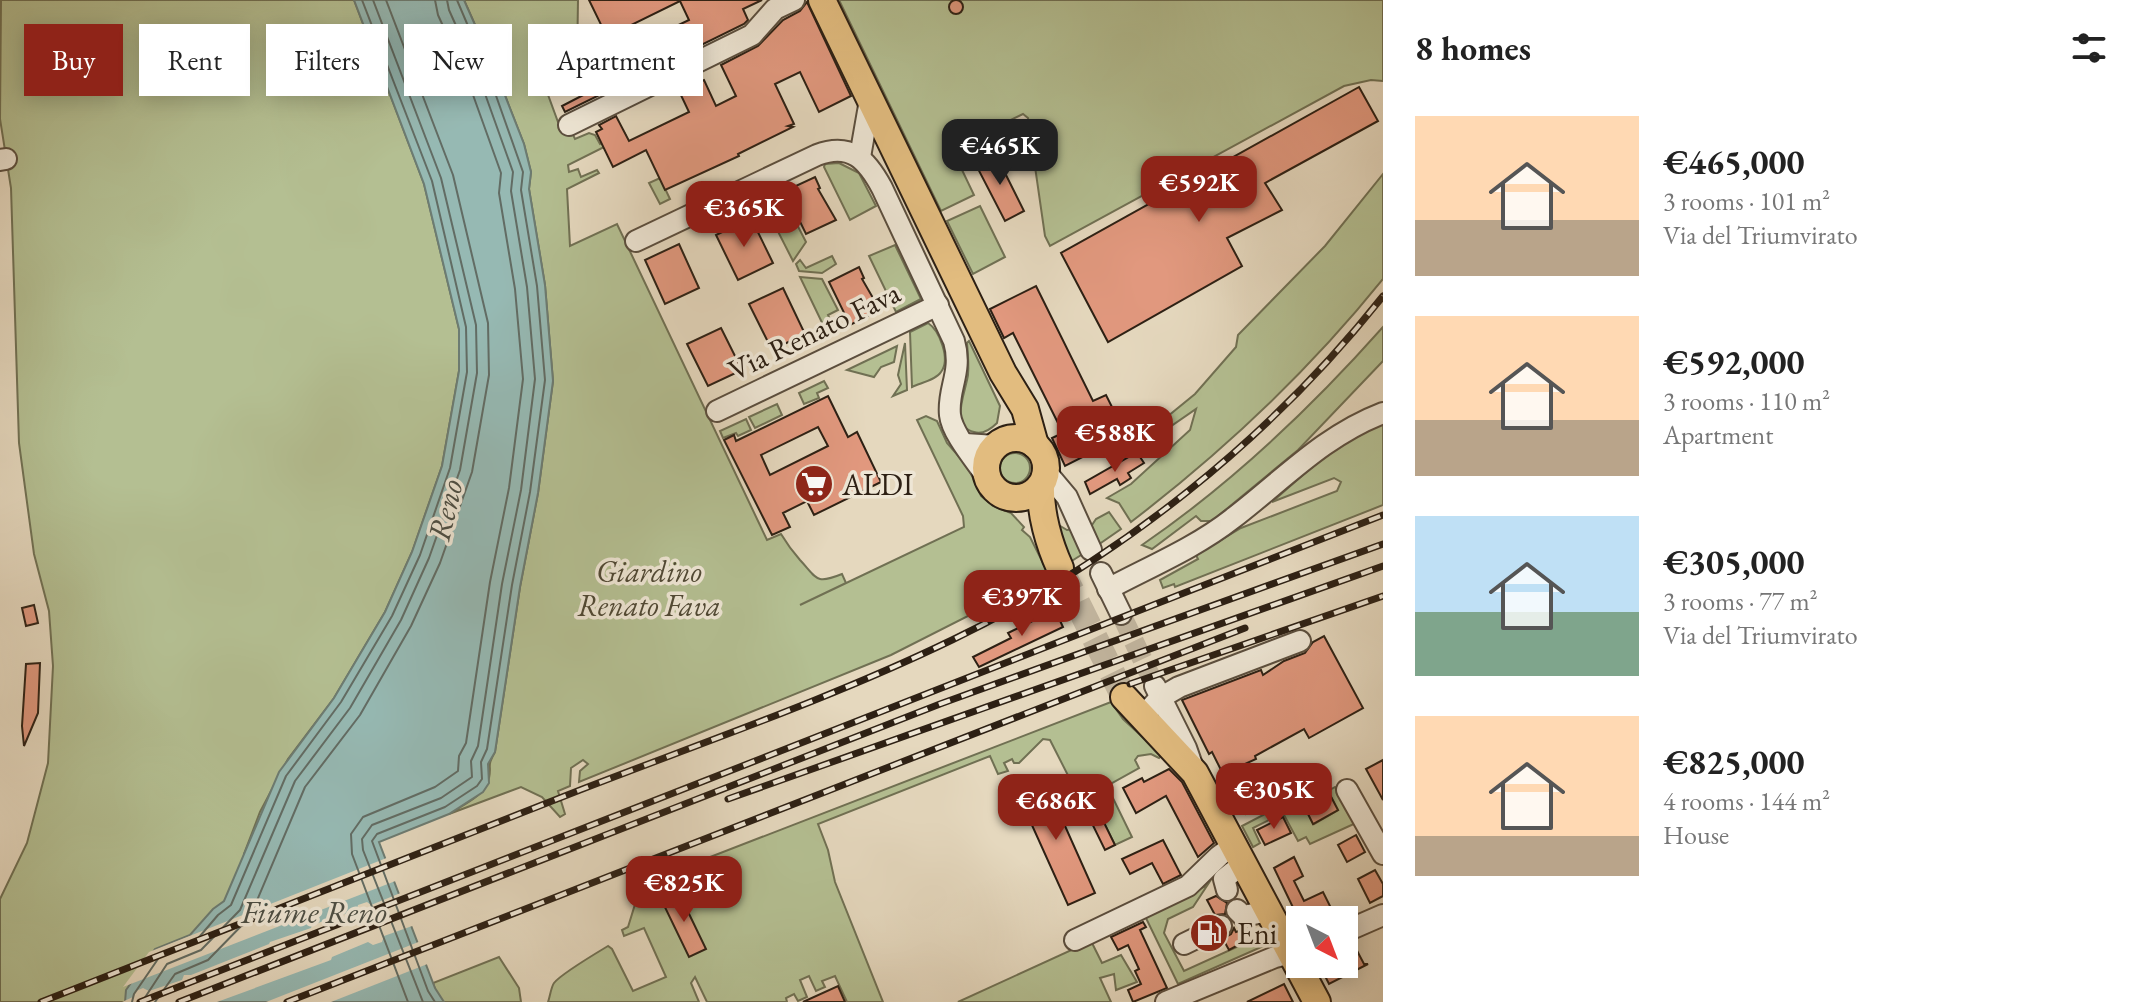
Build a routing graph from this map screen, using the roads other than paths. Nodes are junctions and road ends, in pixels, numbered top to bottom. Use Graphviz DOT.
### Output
graph roads {
  1 [pos="794,0"];
  2 [pos="822,0"];
  3 [pos="870,100"];
  4 [pos="569,125"];
  5 [pos="860,157"];
  6 [pos="636,241"];
  7 [pos="938,305"];
  8 [pos="1003,373"];
  9 [pos="717,411"];
  10 [pos="1383,413"];
  11 [pos="965,444"];
  12 [pos="1000,444"];
  13 [pos="1035,445"];
  14 [pos="988,479"];
  15 [pos="1043,479"];
  16 [pos="1009,498"];
  17 [pos="1091,550"];
  18 [pos="1121,614"];
  19 [pos="1300,641"];
  20 [pos="1157,692"];
  21 [pos="1124,697"];
  22 [pos="1141,718"];
  23 [pos="1195,773"];
  24 [pos="1347,790"];
  25 [pos="1239,854"];
  26 [pos="1383,854"];
  27 [pos="1227,890"];
  28 [pos="1269,911"];
  29 [pos="1383,915"];
  30 [pos="1358,926"];
  31 [pos="1286,937"];
  32 [pos="1075,940"];
  33 [pos="1184,944"];
  34 [pos="1286,954"];
  35 [pos="1307,978"];
  36 [pos="1166,1002"];
  37 [pos="1317,1002"];
  1 -- 4 [label="street"];
  2 -- 3 [label="main road"];
  3 -- 5 [label="street"];
  3 -- 8 [label="main road"];
  5 -- 6 [label="street"];
  5 -- 7 [label="street, Via Renato Fava"];
  7 -- 9 [label="street, Via Renato Fava"];
  7 -- 11 [label="street, Via Renato Fava"];
  8 -- 12 [label="main road"];
  8 -- 13 [label="main road"];
  10 -- 18 [label="street"];
  11 -- 12 [label="street"];
  11 -- 14 [label="street, Via Renato Fava"];
  12 -- 13 [label="main road"];
  12 -- 14 [label="main road"];
  13 -- 15 [label="main road"];
  14 -- 16 [label="main road"];
  15 -- 16 [label="main road"];
  15 -- 16 [label="main road"];
  15 -- 17 [label="street"];
  19 -- 20 [label="street"];
  20 -- 22 [label="street"];
  20 -- 23 [label="street"];
  21 -- 22 [label="main road"];
  22 -- 23 [label="main road"];
  23 -- 25 [label="main road"];
  24 -- 26 [label="street"];
  25 -- 27 [label="street"];
  25 -- 28 [label="main road"];
  25 -- 32 [label="street"];
  28 -- 31 [label="main road"];
  28 -- 33 [label="street"];
  29 -- 30 [label="street"];
  34 -- 36 [label="street"];
  35 -- 37 [label="main road"];
}
